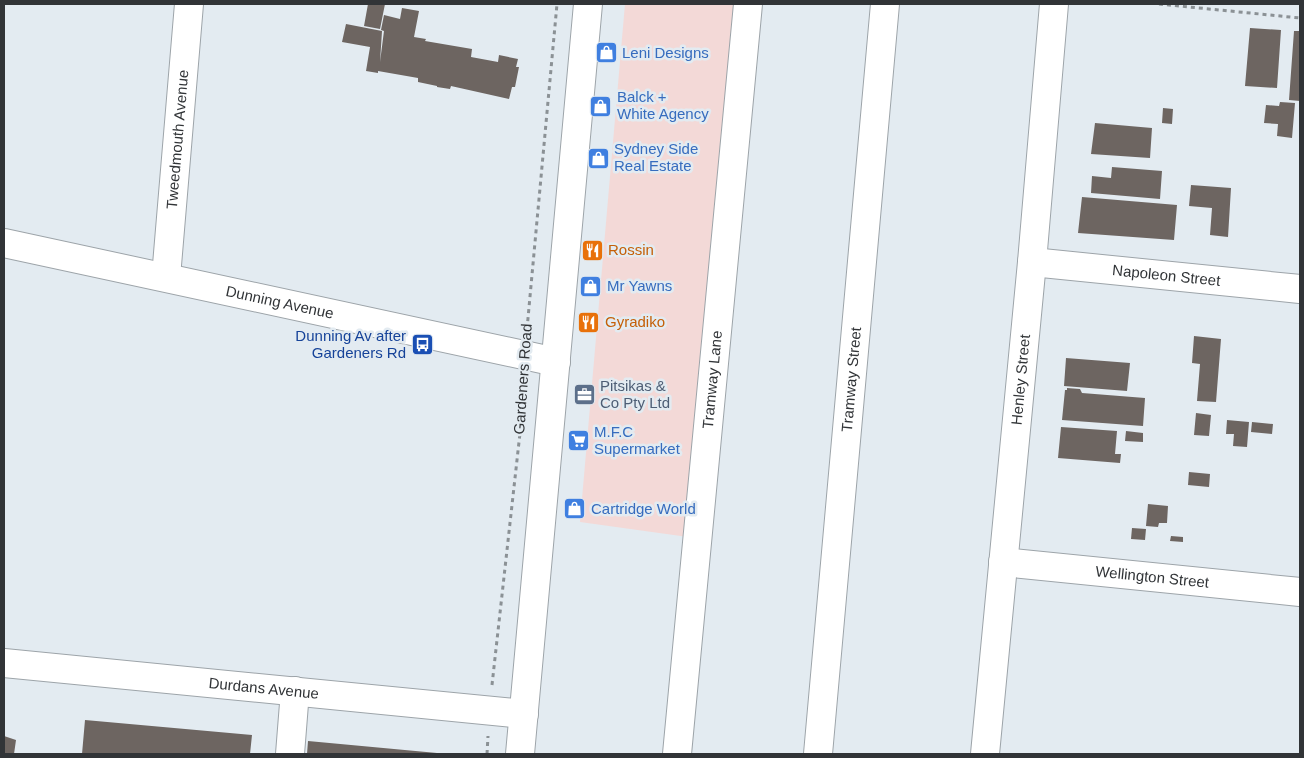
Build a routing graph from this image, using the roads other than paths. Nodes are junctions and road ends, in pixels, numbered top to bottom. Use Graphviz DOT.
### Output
graph roads {
  1 [pos="190,4"];
  2 [pos="588,4"];
  3 [pos="748,4"];
  4 [pos="885,4"];
  5 [pos="1054,4"];
  6 [pos="4,243"];
  7 [pos="1032,262"];
  8 [pos="166,277"];
  9 [pos="1300,289"];
  10 [pos="556,362"];
  11 [pos="1004,562"];
  12 [pos="1300,592"];
  13 [pos="4,663"];
  14 [pos="295,691"];
  15 [pos="524,714"];
  16 [pos="290,754"];
  17 [pos="520,754"];
  18 [pos="677,754"];
  19 [pos="818,754"];
  20 [pos="985,754"];
  1 -- 8 [label="street, Tweedmouth Avenue"];
  2 -- 10 [label="street, Gardeners Road"];
  3 -- 18 [label="street, Tramway Lane"];
  4 -- 19 [label="street, Tramway Street"];
  5 -- 7 [label="street, Henley Street"];
  6 -- 8 [label="street, Dunning Avenue"];
  7 -- 9 [label="street, Napoleon Street"];
  7 -- 11 [label="street, Henley Street"];
  8 -- 10 [label="street, Dunning Avenue"];
  10 -- 15 [label="street, Gardeners Road"];
  11 -- 12 [label="street, Wellington Street"];
  11 -- 20 [label="street, Henley Street"];
  13 -- 14 [label="street, Durdans Avenue"];
  14 -- 15 [label="street, Durdans Avenue"];
  14 -- 16 [label="street"];
  15 -- 17 [label="street, Gardeners Road"];
}
